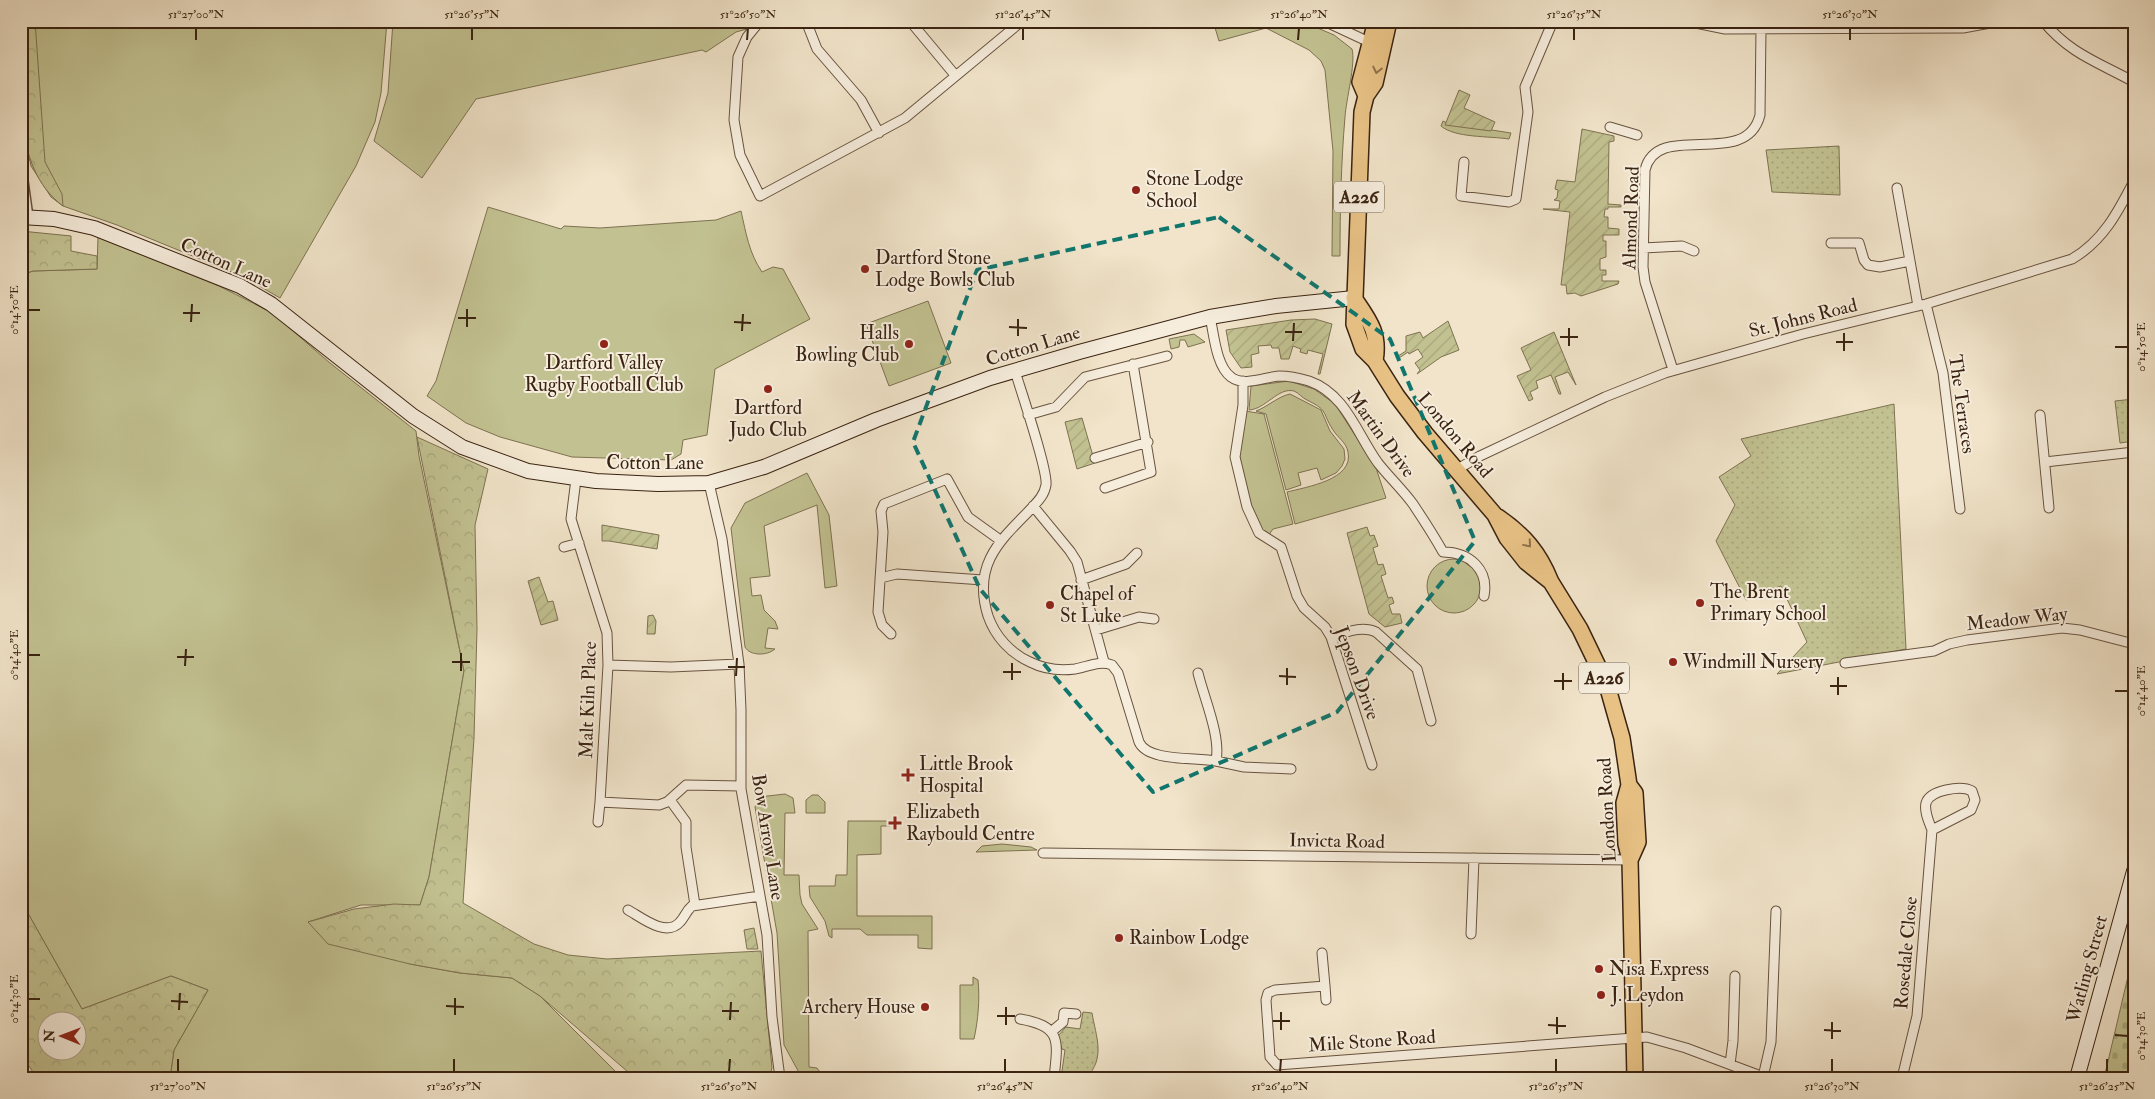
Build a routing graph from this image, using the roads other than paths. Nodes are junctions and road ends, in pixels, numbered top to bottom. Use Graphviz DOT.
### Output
graph roads {
  1 [pos="760,21"];
  2 [pos="806,21"];
  3 [pos="910,21"];
  4 [pos="1022,21"];
  5 [pos="1324,21"];
  6 [pos="1385,21"];
  7 [pos="1553,21"];
  8 [pos="1686,21"];
  9 [pos="2001,21"];
  10 [pos="2043,21"];
  11 [pos="1890,25"];
  12 [pos="1761,28"];
  13 [pos="1376,42"];
  14 [pos="955,75"];
  15 [pos="2134,82"];
  16 [pos="1610,127"];
  17 [pos="879,133"];
  18 [pos="1637,135"];
  19 [pos="1464,162"];
  20 [pos="21,174"];
  21 [pos="2134,181"];
  22 [pos="1897,188"];
  23 [pos="24,217"];
  24 [pos="1831,243"];
  25 [pos="1643,248"];
  26 [pos="1694,251"];
  27 [pos="1910,261"];
  28 [pos="1354,298"];
  29 [pos="1922,305"];
  30 [pos="1210,317"];
  31 [pos="1168,356"];
  32 [pos="1133,364"];
  33 [pos="1673,370"];
  34 [pos="1015,371"];
  35 [pos="1243,381"];
  36 [pos="1028,415"];
  37 [pos="2040,415"];
  38 [pos="1148,442"];
  39 [pos="2134,452"];
  40 [pos="1095,458"];
  41 [pos="2045,462"];
  42 [pos="1456,470"];
  43 [pos="576,479"];
  44 [pos="709,483"];
  45 [pos="1105,488"];
  46 [pos="1033,506"];
  47 [pos="2050,508"];
  48 [pos="1960,509"];
  49 [pos="1000,540"];
  50 [pos="579,543"];
  51 [pos="564,547"];
  52 [pos="1137,553"];
  53 [pos="880,578"];
  54 [pos="983,580"];
  55 [pos="1081,580"];
  56 [pos="1484,596"];
  57 [pos="1154,619"];
  58 [pos="1096,630"];
  59 [pos="891,634"];
  60 [pos="1331,637"];
  61 [pos="2134,644"];
  62 [pos="1104,662"];
  63 [pos="1845,663"];
  64 [pos="739,664"];
  65 [pos="608,666"];
  66 [pos="1198,673"];
  67 [pos="1431,721"];
  68 [pos="1216,761"];
  69 [pos="1372,765"];
  70 [pos="1291,769"];
  71 [pos="741,786"];
  72 [pos="670,800"];
  73 [pos="600,802"];
  74 [pos="598,822"];
  75 [pos="1932,830"];
  76 [pos="1043,853"];
  77 [pos="1474,858"];
  78 [pos="1630,860"];
  79 [pos="2134,871"];
  80 [pos="760,896"];
  81 [pos="695,905"];
  82 [pos="628,910"];
  83 [pos="1776,911"];
  84 [pos="1471,934"];
  85 [pos="1322,953"];
  86 [pos="1734,976"];
  87 [pos="1325,986"];
  88 [pos="1326,1000"];
  89 [pos="1076,1014"];
  90 [pos="1020,1019"];
  91 [pos="1052,1032"];
  92 [pos="1634,1037"];
  93 [pos="1730,1064"];
  94 [pos="1765,1077"];
  95 [pos="780,1078"];
  96 [pos="1054,1078"];
  97 [pos="1635,1078"];
  98 [pos="1902,1078"];
  99 [pos="2077,1078"];
  1 -- 17 [label="street"];
  2 -- 17 [label="street"];
  3 -- 14 [label="street"];
  4 -- 14 [label="street"];
  5 -- 13 [label="street"];
  6 -- 13 [label="main road, A226"];
  7 -- 19 [label="street"];
  8 -- 12 [label="street"];
  9 -- 11 [label="street"];
  10 -- 15 [label="street"];
  11 -- 12 [label="street"];
  12 -- 25 [label="street, Almond Road"];
  13 -- 28 [label="main road, A226"];
  14 -- 17 [label="street"];
  16 -- 18 [label="street"];
  20 -- 23 [label="street, Cotton Lane"];
  21 -- 29 [label="street, St. Johns Road"];
  22 -- 27 [label="street, The Terraces"];
  23 -- 43 [label="main road, Cotton Lane"];
  24 -- 27 [label="street"];
  25 -- 26 [label="street"];
  25 -- 33 [label="street, Almond Road"];
  27 -- 29 [label="street, The Terraces"];
  28 -- 30 [label="main road, Cotton Lane"];
  28 -- 42 [label="main road, London Road / A226"];
  29 -- 33 [label="street, St. Johns Road"];
  29 -- 48 [label="street, The Terraces"];
  30 -- 34 [label="main road, Cotton Lane"];
  30 -- 35 [label="street"];
  31 -- 32 [label="street"];
  32 -- 36 [label="street"];
  32 -- 38 [label="street"];
  33 -- 42 [label="street, St. Johns Road"];
  34 -- 36 [label="street"];
  34 -- 44 [label="main road, Cotton Lane"];
  35 -- 56 [label="street, Martin Drive"];
  35 -- 60 [label="street, Jepson Drive"];
  36 -- 46 [label="street"];
  37 -- 41 [label="street"];
  38 -- 40 [label="street"];
  38 -- 45 [label="street"];
  39 -- 41 [label="street"];
  41 -- 47 [label="street"];
  42 -- 78 [label="main road, London Road / A226"];
  43 -- 44 [label="main road, Cotton Lane"];
  43 -- 50 [label="street, Malt Kiln Place"];
  44 -- 64 [label="street, Bow Arrow Lane"];
  46 -- 49 [label="street"];
  46 -- 55 [label="street"];
  49 -- 53 [label="street"];
  49 -- 54 [label="street"];
  50 -- 51 [label="street"];
  50 -- 65 [label="street, Malt Kiln Place"];
  52 -- 55 [label="street"];
  53 -- 54 [label="street"];
  53 -- 59 [label="street"];
  54 -- 62 [label="street"];
  55 -- 58 [label="street"];
  57 -- 58 [label="street"];
  58 -- 62 [label="street"];
  60 -- 67 [label="street"];
  60 -- 69 [label="street, Jepson Drive"];
  61 -- 63 [label="street, Meadow Way"];
  62 -- 68 [label="street"];
  64 -- 65 [label="street"];
  64 -- 71 [label="street, Bow Arrow Lane"];
  65 -- 73 [label="street, Malt Kiln Place"];
  66 -- 68 [label="street"];
  68 -- 70 [label="street"];
  71 -- 72 [label="street"];
  71 -- 80 [label="street, Bow Arrow Lane"];
  72 -- 73 [label="street"];
  72 -- 81 [label="street"];
  73 -- 74 [label="street, Malt Kiln Place"];
  75 -- 75 [label="street, Rosedale Close"];
  75 -- 98 [label="street, Rosedale Close"];
  76 -- 77 [label="street, Invicta Road"];
  77 -- 78 [label="street, Invicta Road"];
  77 -- 84 [label="street"];
  78 -- 92 [label="main road, London Road"];
  79 -- 99 [label="main road, Watling Street"];
  80 -- 81 [label="street"];
  80 -- 95 [label="street, Bow Arrow Lane"];
  81 -- 82 [label="street"];
  83 -- 94 [label="street"];
  85 -- 87 [label="street"];
  86 -- 93 [label="street"];
  87 -- 88 [label="street"];
  87 -- 92 [label="street, Mile Stone Road"];
  89 -- 91 [label="street"];
  90 -- 91 [label="street"];
  91 -- 96 [label="street"];
  92 -- 93 [label="street"];
  92 -- 97 [label="main road, London Road"];
  93 -- 94 [label="street"];
}
